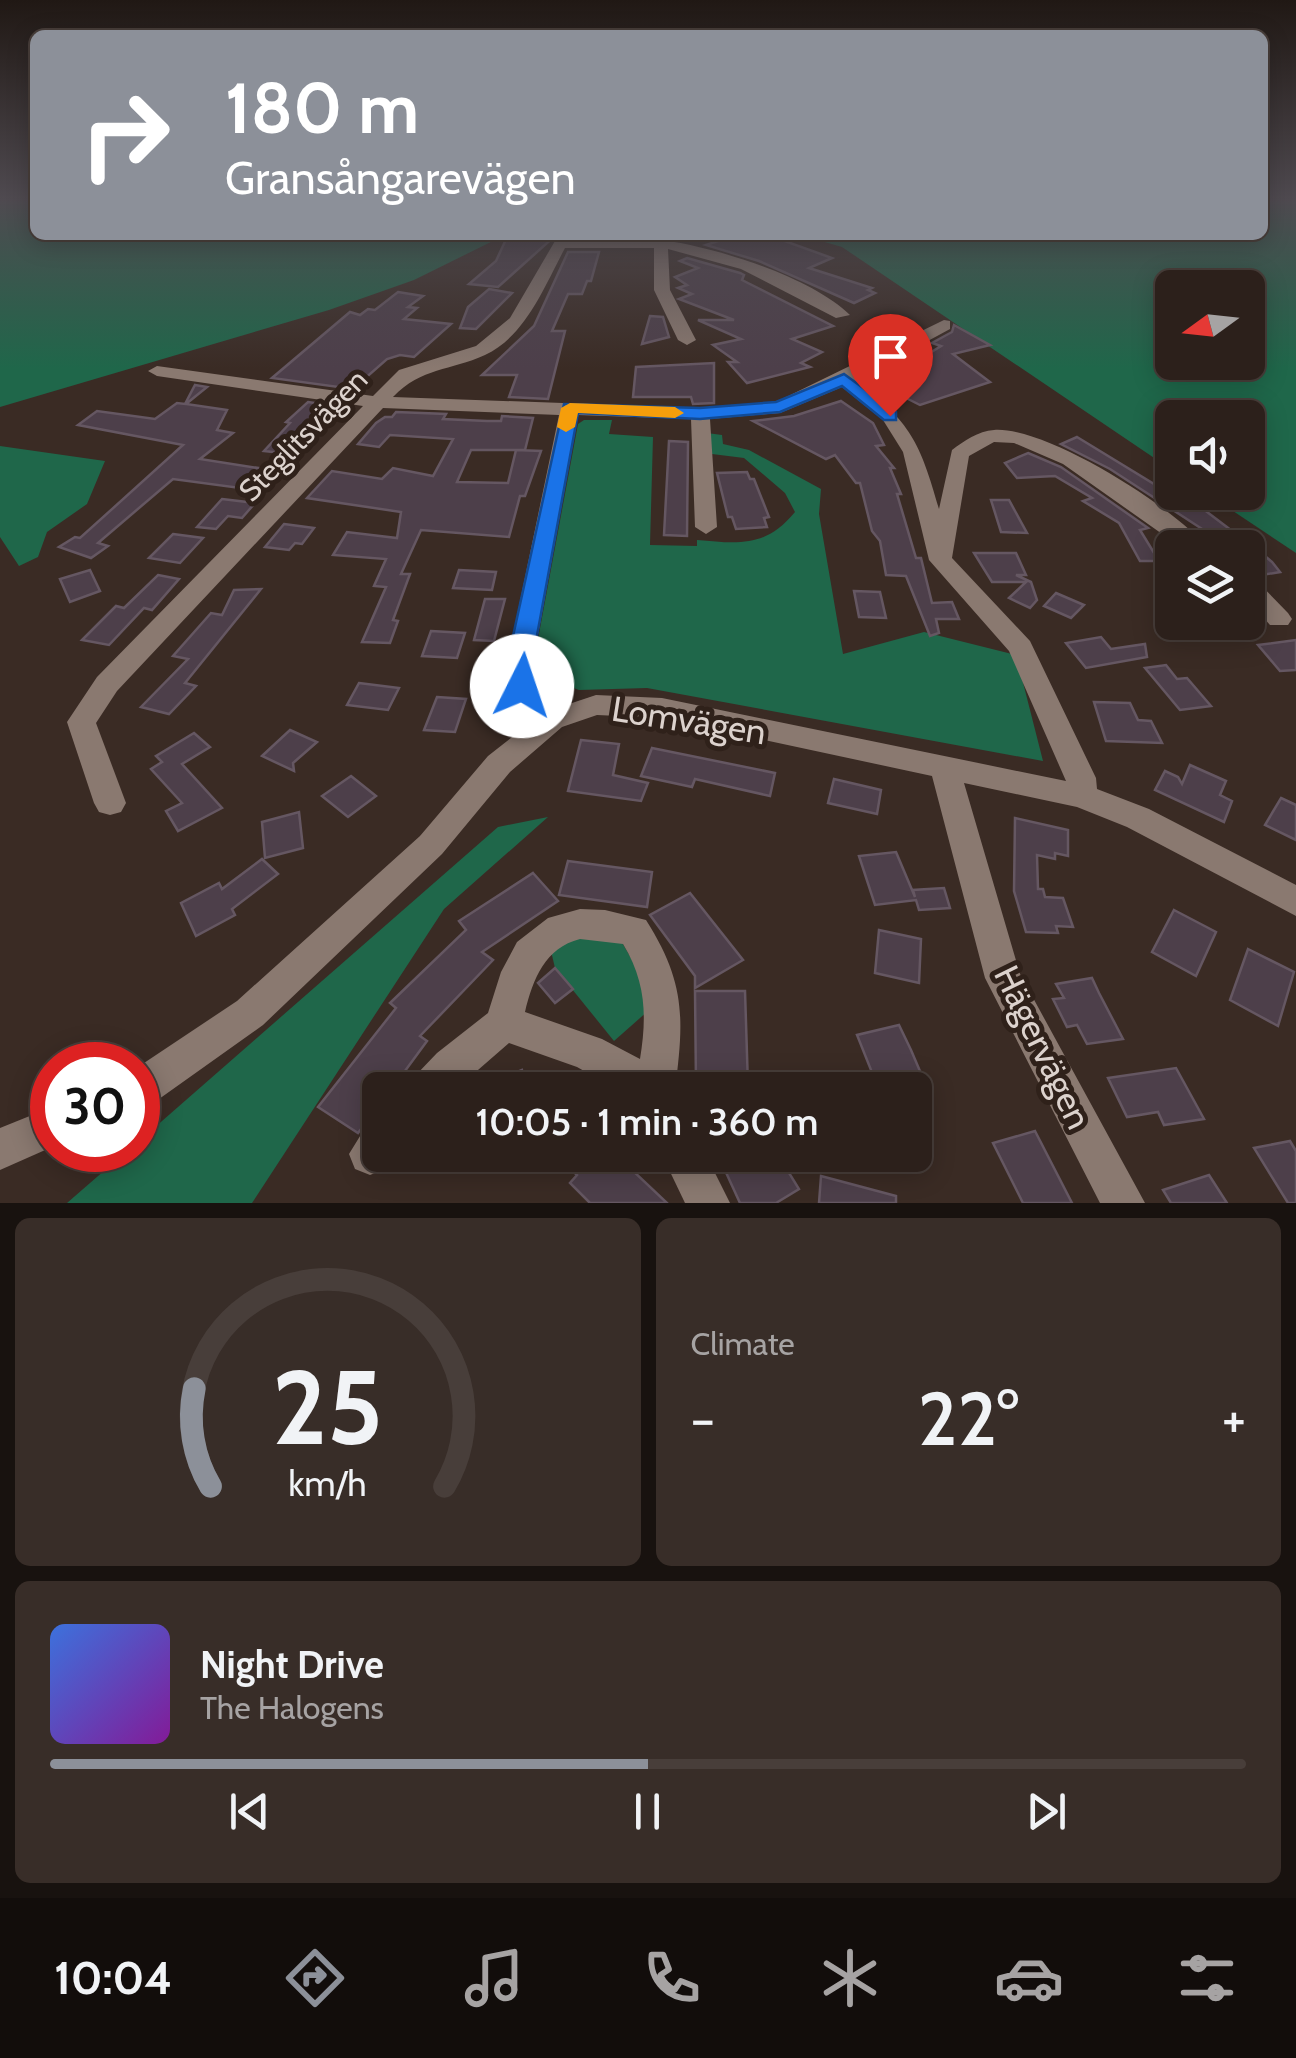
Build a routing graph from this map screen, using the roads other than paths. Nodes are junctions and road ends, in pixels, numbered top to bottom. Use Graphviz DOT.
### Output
graph roads {
  1 [pos="552,257"];
  2 [pos="661,257"];
  3 [pos="712,257"];
  4 [pos="842,316"];
  5 [pos="944,325"];
  6 [pos="686,340"];
  7 [pos="157,371"];
  8 [pos="844,379"];
  9 [pos="374,402"];
  10 [pos="570,408"];
  11 [pos="700,414"];
  12 [pos="706,527"];
  13 [pos="1173,530"];
  14 [pos="941,560"];
  15 [pos="1265,604"];
  16 [pos="1279,619"];
  17 [pos="552,720"];
  18 [pos="945,769"];
  19 [pos="1082,796"];
  20 [pos="110,803"];
  21 [pos="1296,901"];
  22 [pos="504,1023"];
  23 [pos="449,1072"];
  24 [pos="623,1072"];
  25 [pos="658,1072"];
  26 [pos="160,1075"];
  27 [pos="30,1137"];
  28 [pos="0,1150"];
  29 [pos="692,1172"];
  30 [pos="708,1203"];
  31 [pos="1122,1203"];
  1 -- 9 [label="street, Steglitsvägen"];
  2 -- 6 [label="street"];
  3 -- 4 [label="street, Steglitsvägen"];
  5 -- 8 [label="street"];
  7 -- 9 [label="street"];
  8 -- 11 [label="street"];
  8 -- 14 [label="street"];
  9 -- 10 [label="street"];
  9 -- 20 [label="street, Steglitsvägen"];
  10 -- 11 [label="street"];
  10 -- 17 [label="street"];
  11 -- 12 [label="street"];
  13 -- 14 [label="street"];
  14 -- 19 [label="street"];
  15 -- 16 [label="street"];
  17 -- 18 [label="street, Lomvägen"];
  17 -- 26 [label="street, Lomvägen"];
  18 -- 19 [label="street, Lomvägen"];
  18 -- 31 [label="street, Hägervägen"];
  19 -- 21 [label="street, Lomvägen"];
  22 -- 23 [label="street"];
  22 -- 24 [label="street"];
  22 -- 25 [label="street"];
  27 -- 28 [label="street"];
  29 -- 30 [label="street"];
}
